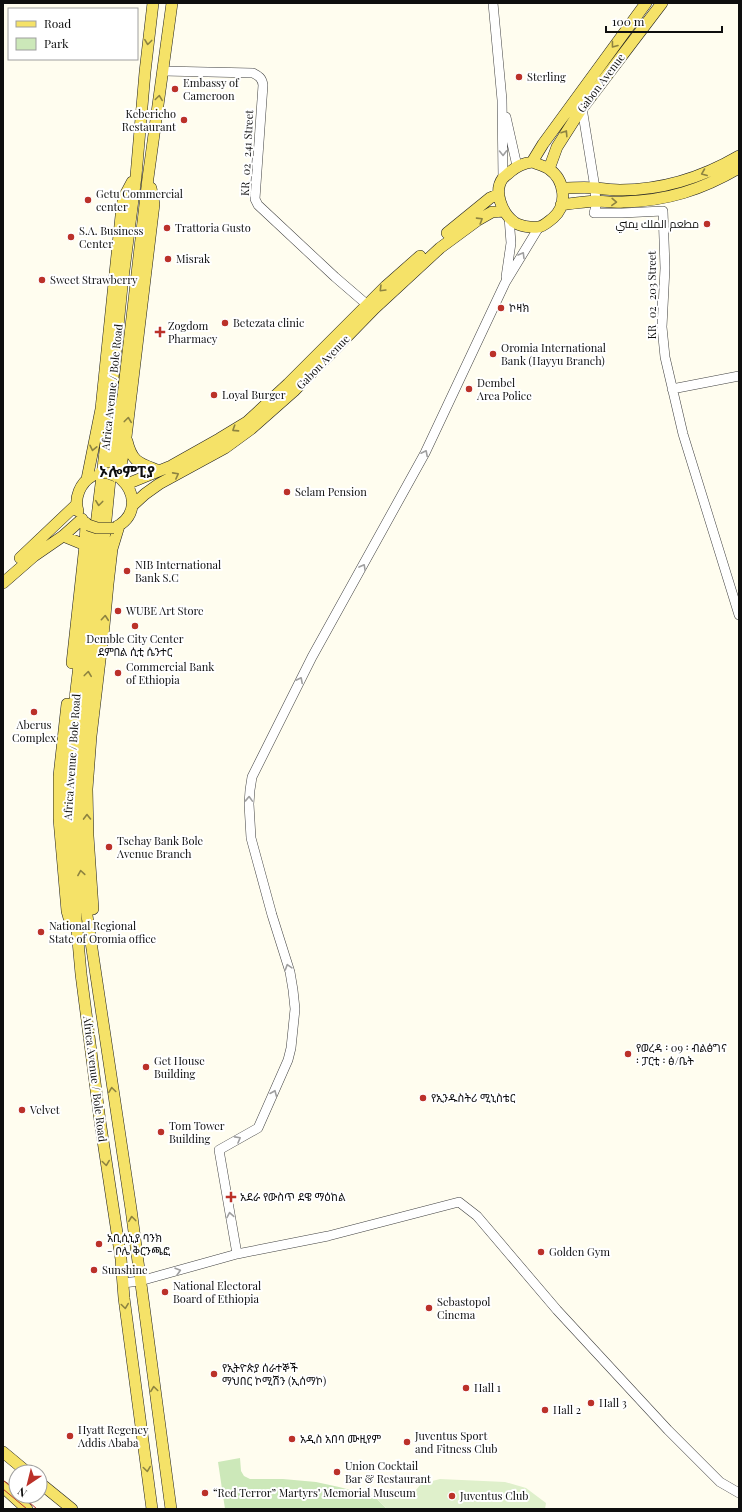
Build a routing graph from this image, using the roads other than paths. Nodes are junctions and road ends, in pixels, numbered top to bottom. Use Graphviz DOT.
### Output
graph roads {
  1 [pos="153,3"];
  2 [pos="172,3"];
  3 [pos="493,3"];
  4 [pos="646,3"];
  5 [pos="662,3"];
  6 [pos="163,71"];
  7 [pos="502,100"];
  8 [pos="582,108"];
  9 [pos="739,156"];
  10 [pos="532,162"];
  11 [pos="517,166"];
  12 [pos="739,168"];
  13 [pos="549,169"];
  14 [pos="136,176"];
  15 [pos="148,178"];
  16 [pos="503,179"];
  17 [pos="562,188"];
  18 [pos="595,188"];
  19 [pos="499,194"];
  20 [pos="596,201"];
  21 [pos="561,205"];
  22 [pos="507,214"];
  23 [pos="539,227"];
  24 [pos="505,283"];
  25 [pos="370,307"];
  26 [pos="739,376"];
  27 [pos="291,388"];
  28 [pos="672,389"];
  29 [pos="126,437"];
  30 [pos="157,470"];
  31 [pos="86,479"];
  32 [pos="121,479"];
  33 [pos="76,505"];
  34 [pos="133,505"];
  35 [pos="86,522"];
  36 [pos="118,526"];
  37 [pos="63,536"];
  38 [pos="42,543"];
  39 [pos="85,545"];
  40 [pos="3,574"];
  41 [pos="3,583"];
  42 [pos="739,615"];
  43 [pos="89,925"];
  44 [pos="76,928"];
  45 [pos="96,971"];
  46 [pos="81,974"];
  47 [pos="237,1254"];
  48 [pos="140,1281"];
  49 [pos="123,1283"];
  50 [pos="160,1428"];
  51 [pos="142,1430"];
  52 [pos="3,1452"];
  53 [pos="17,1464"];
  54 [pos="3,1487"];
  55 [pos="48,1490"];
  56 [pos="739,1493"];
  57 [pos="27,1509"];
  58 [pos="72,1509"];
  59 [pos="152,1509"];
  60 [pos="171,1509"];
  1 -- 14 [label="main road, Africa Avenue / Bole Road, one-way"];
  2 -- 6 [label="main road, Africa Avenue / Bole Road"];
  3 -- 7 [label="street"];
  4 -- 10 [label="main road, Gabon Avenue, one-way"];
  5 -- 8 [label="main road, Gabon Avenue"];
  15 -- 6 [label="main road, Africa Avenue / Bole Road, one-way"];
  6 -- 25 [label="street, KR_02_241 Street"];
  7 -- 11 [label="street"];
  7 -- 16 [label="street, one-way"];
  13 -- 8 [label="main road, Gabon Avenue, one-way"];
  8 -- 18 [label="street, KR_02_203 Street"];
  9 -- 18 [label="main road, one-way"];
  10 -- 11 [label="main road"];
  10 -- 13 [label="main road"];
  11 -- 16 [label="main road"];
  20 -- 12 [label="main road, one-way"];
  13 -- 17 [label="main road"];
  14 -- 31 [label="main road, one-way"];
  14 -- 44 [label="main road, Africa Avenue / Bole Road, one-way"];
  29 -- 15 [label="main road, one-way"];
  43 -- 15 [label="main road, Africa Avenue / Bole Road, one-way"];
  16 -- 19 [label="main road"];
  17 -- 18 [label="main road"];
  17 -- 21 [label="main road"];
  18 -- 20 [label="street, KR_02_203 Street"];
  19 -- 22 [label="main road"];
  19 -- 25 [label="main road, Gabon Avenue, one-way"];
  20 -- 21 [label="main road"];
  20 -- 28 [label="street, KR_02_203 Street"];
  21 -- 23 [label="main road"];
  22 -- 23 [label="main road"];
  22 -- 24 [label="street"];
  25 -- 22 [label="main road, Gabon Avenue, one-way"];
  24 -- 23 [label="street, one-way"];
  47 -- 24 [label="street, one-way"];
  25 -- 27 [label="main road, Gabon Avenue"];
  26 -- 28 [label="street"];
  27 -- 30 [label="main road, Gabon Avenue, one-way"];
  34 -- 27 [label="main road, Gabon Avenue, one-way"];
  28 -- 42 [label="street, KR_02_203 Street"];
  29 -- 30 [label="main road"];
  29 -- 32 [label="main road"];
  30 -- 32 [label="main road, Gabon Avenue"];
  31 -- 32 [label="main road, bridge"];
  31 -- 33 [label="main road"];
  32 -- 34 [label="main road"];
  33 -- 35 [label="main road"];
  33 -- 38 [label="main road"];
  34 -- 36 [label="main road"];
  35 -- 36 [label="main road, bridge"];
  35 -- 37 [label="main road"];
  35 -- 39 [label="main road"];
  43 -- 36 [label="main road, one-way"];
  37 -- 38 [label="main road"];
  37 -- 39 [label="main road"];
  38 -- 40 [label="main road"];
  38 -- 41 [label="main road"];
  39 -- 44 [label="main road"];
  43 -- 45 [label="main road, Africa Avenue / Bole Road"];
  44 -- 46 [label="main road, Africa Avenue / Bole Road"];
  45 -- 46 [label="main road"];
  48 -- 45 [label="main road, Africa Avenue / Bole Road, one-way"];
  46 -- 49 [label="main road, Africa Avenue / Bole Road, one-way"];
  48 -- 47 [label="street, one-way"];
  47 -- 56 [label="street"];
  48 -- 49 [label="street"];
  50 -- 48 [label="main road, Africa Avenue / Bole Road, one-way"];
  49 -- 51 [label="main road, Africa Avenue / Bole Road, one-way"];
  50 -- 51 [label="main road"];
  50 -- 60 [label="main road, Africa Avenue / Bole Road"];
  51 -- 59 [label="main road, Africa Avenue / Bole Road, one-way"];
  52 -- 53 [label="main road"];
  54 -- 57 [label="main road"];
  55 -- 58 [label="main road"];
}
